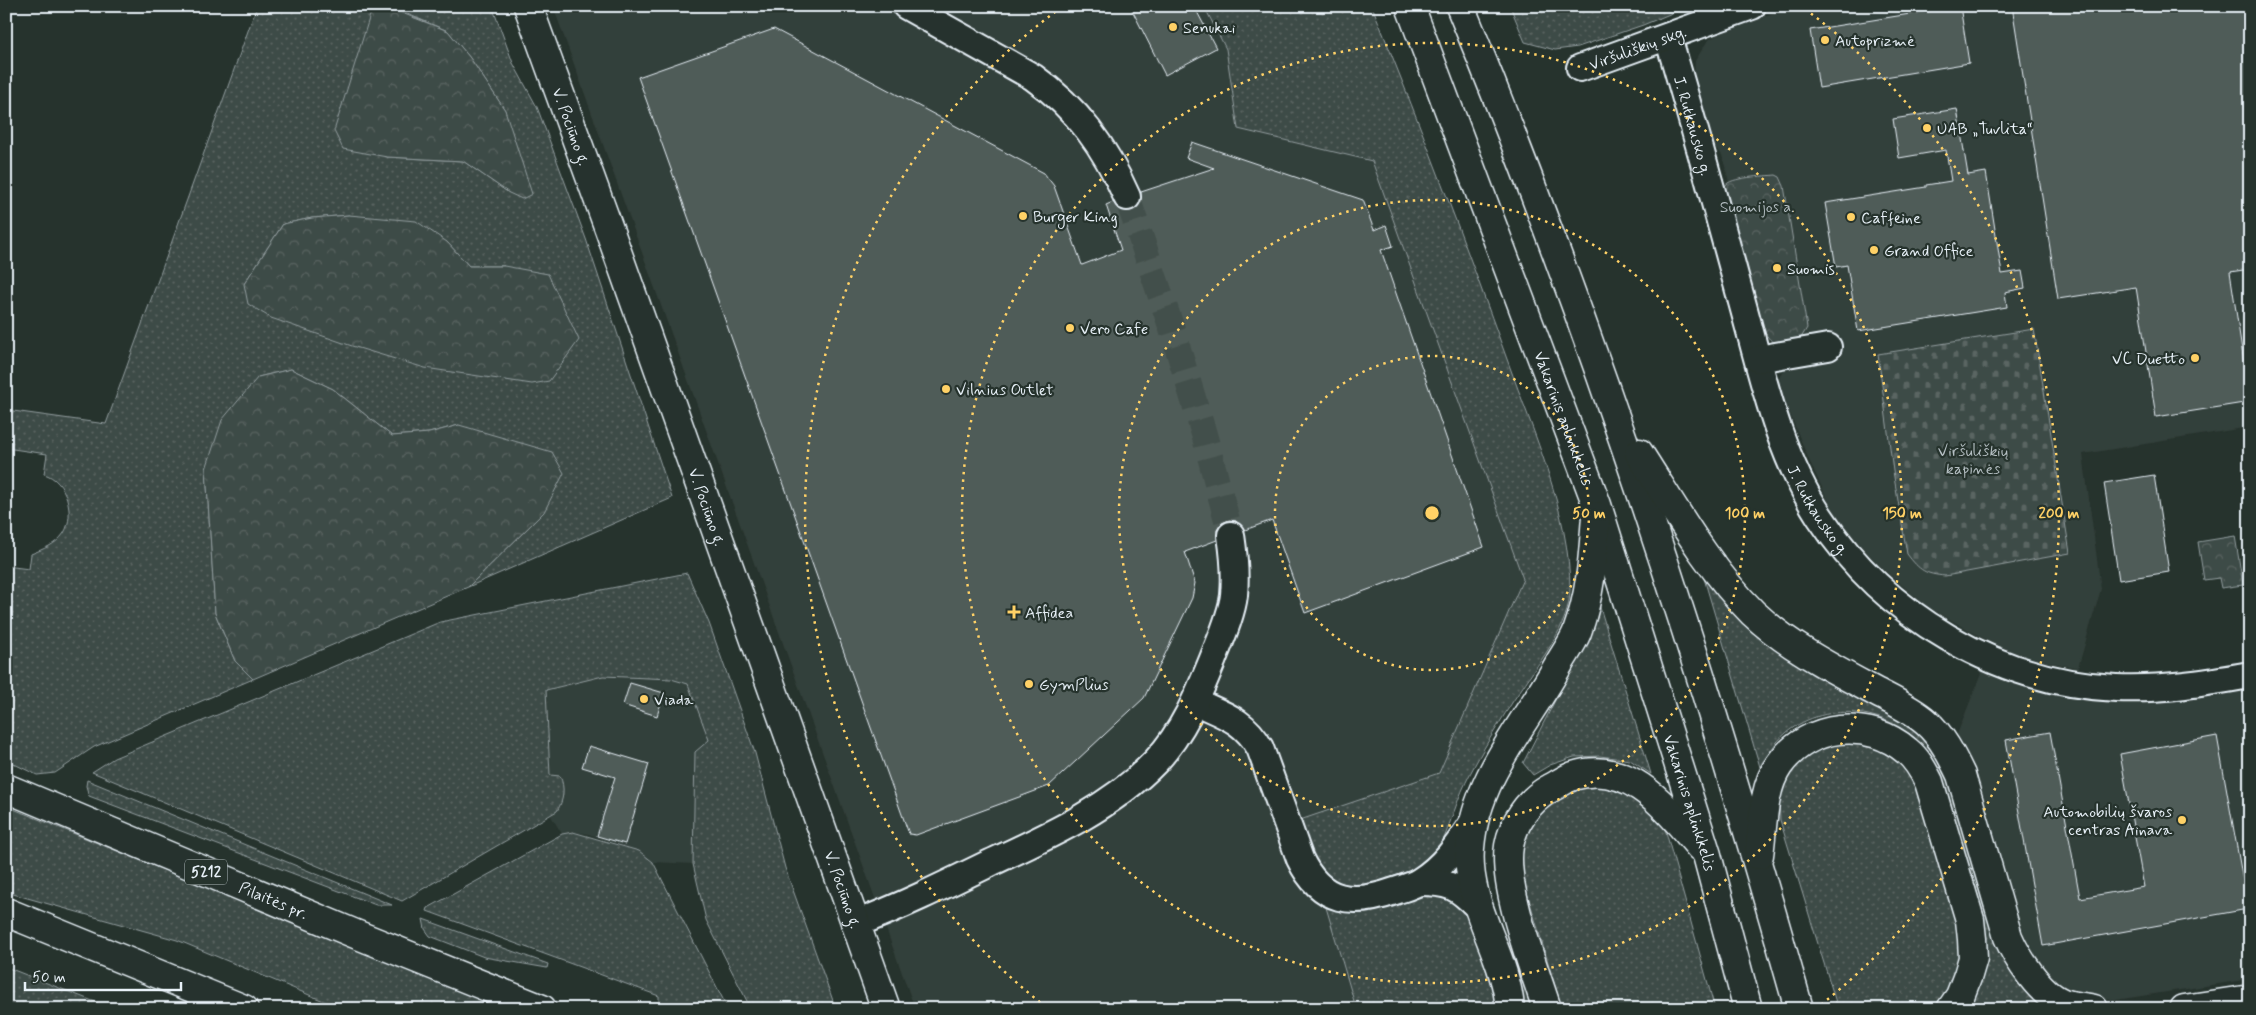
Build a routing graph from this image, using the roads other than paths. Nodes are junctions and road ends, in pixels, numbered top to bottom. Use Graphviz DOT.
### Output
graph roads {
  1 [pos="528,6"];
  2 [pos="906,6"];
  3 [pos="1410,6"];
  4 [pos="1460,6"];
  5 [pos="1752,6"];
  6 [pos="1668,37"];
  7 [pos="1580,68"];
  8 [pos="1127,197"];
  9 [pos="1828,348"];
  10 [pos="1758,359"];
  11 [pos="1618,421"];
  12 [pos="1597,505"];
  13 [pos="1231,535"];
  14 [pos="2250,675"];
  15 [pos="1196,702"];
  16 [pos="6,788"];
  17 [pos="1473,822"];
  18 [pos="1707,855"];
  19 [pos="1758,861"];
  20 [pos="1420,882"];
  21 [pos="1478,907"];
  22 [pos="6,912"];
  23 [pos="856,924"];
  24 [pos="2250,999"];
  25 [pos="880,1003"];
  26 [pos="244,1009"];
  27 [pos="542,1009"];
  28 [pos="1510,1009"];
  29 [pos="1547,1009"];
  30 [pos="1748,1009"];
  31 [pos="1799,1009"];
  32 [pos="1951,1009"];
  33 [pos="2094,1009"];
  34 [pos="2184,1009"];
  1 -- 23 [label="main road, V. Pociūno g."];
  2 -- 8 [label="street"];
  3 -- 12 [label="main road, Vakarinis aplinkkelis"];
  4 -- 11 [label="main road"];
  5 -- 6 [label="street, Viršuliškių skg."];
  6 -- 7 [label="street, Viršuliškių skg."];
  6 -- 10 [label="street, J. Rutkausko g."];
  9 -- 10 [label="street"];
  10 -- 14 [label="street, J. Rutkausko g."];
  11 -- 19 [label="main road"];
  11 -- 33 [label="main road"];
  12 -- 17 [label="main road"];
  12 -- 18 [label="main road, Vakarinis aplinkkelis"];
  13 -- 15 [label="street"];
  15 -- 20 [label="street"];
  15 -- 23 [label="street"];
  16 -- 27 [label="main road, Pilaitės pr. / 5212"];
  17 -- 20 [label="street"];
  17 -- 21 [label="main road"];
  18 -- 29 [label="main road"];
  18 -- 30 [label="main road, Vakarinis aplinkkelis"];
  19 -- 31 [label="main road"];
  19 -- 32 [label="main road"];
  20 -- 21 [label="street"];
  21 -- 28 [label="main road"];
  22 -- 26 [label="main road"];
  23 -- 25 [label="main road, V. Pociūno g."];
  24 -- 34 [label="main road"];
}
